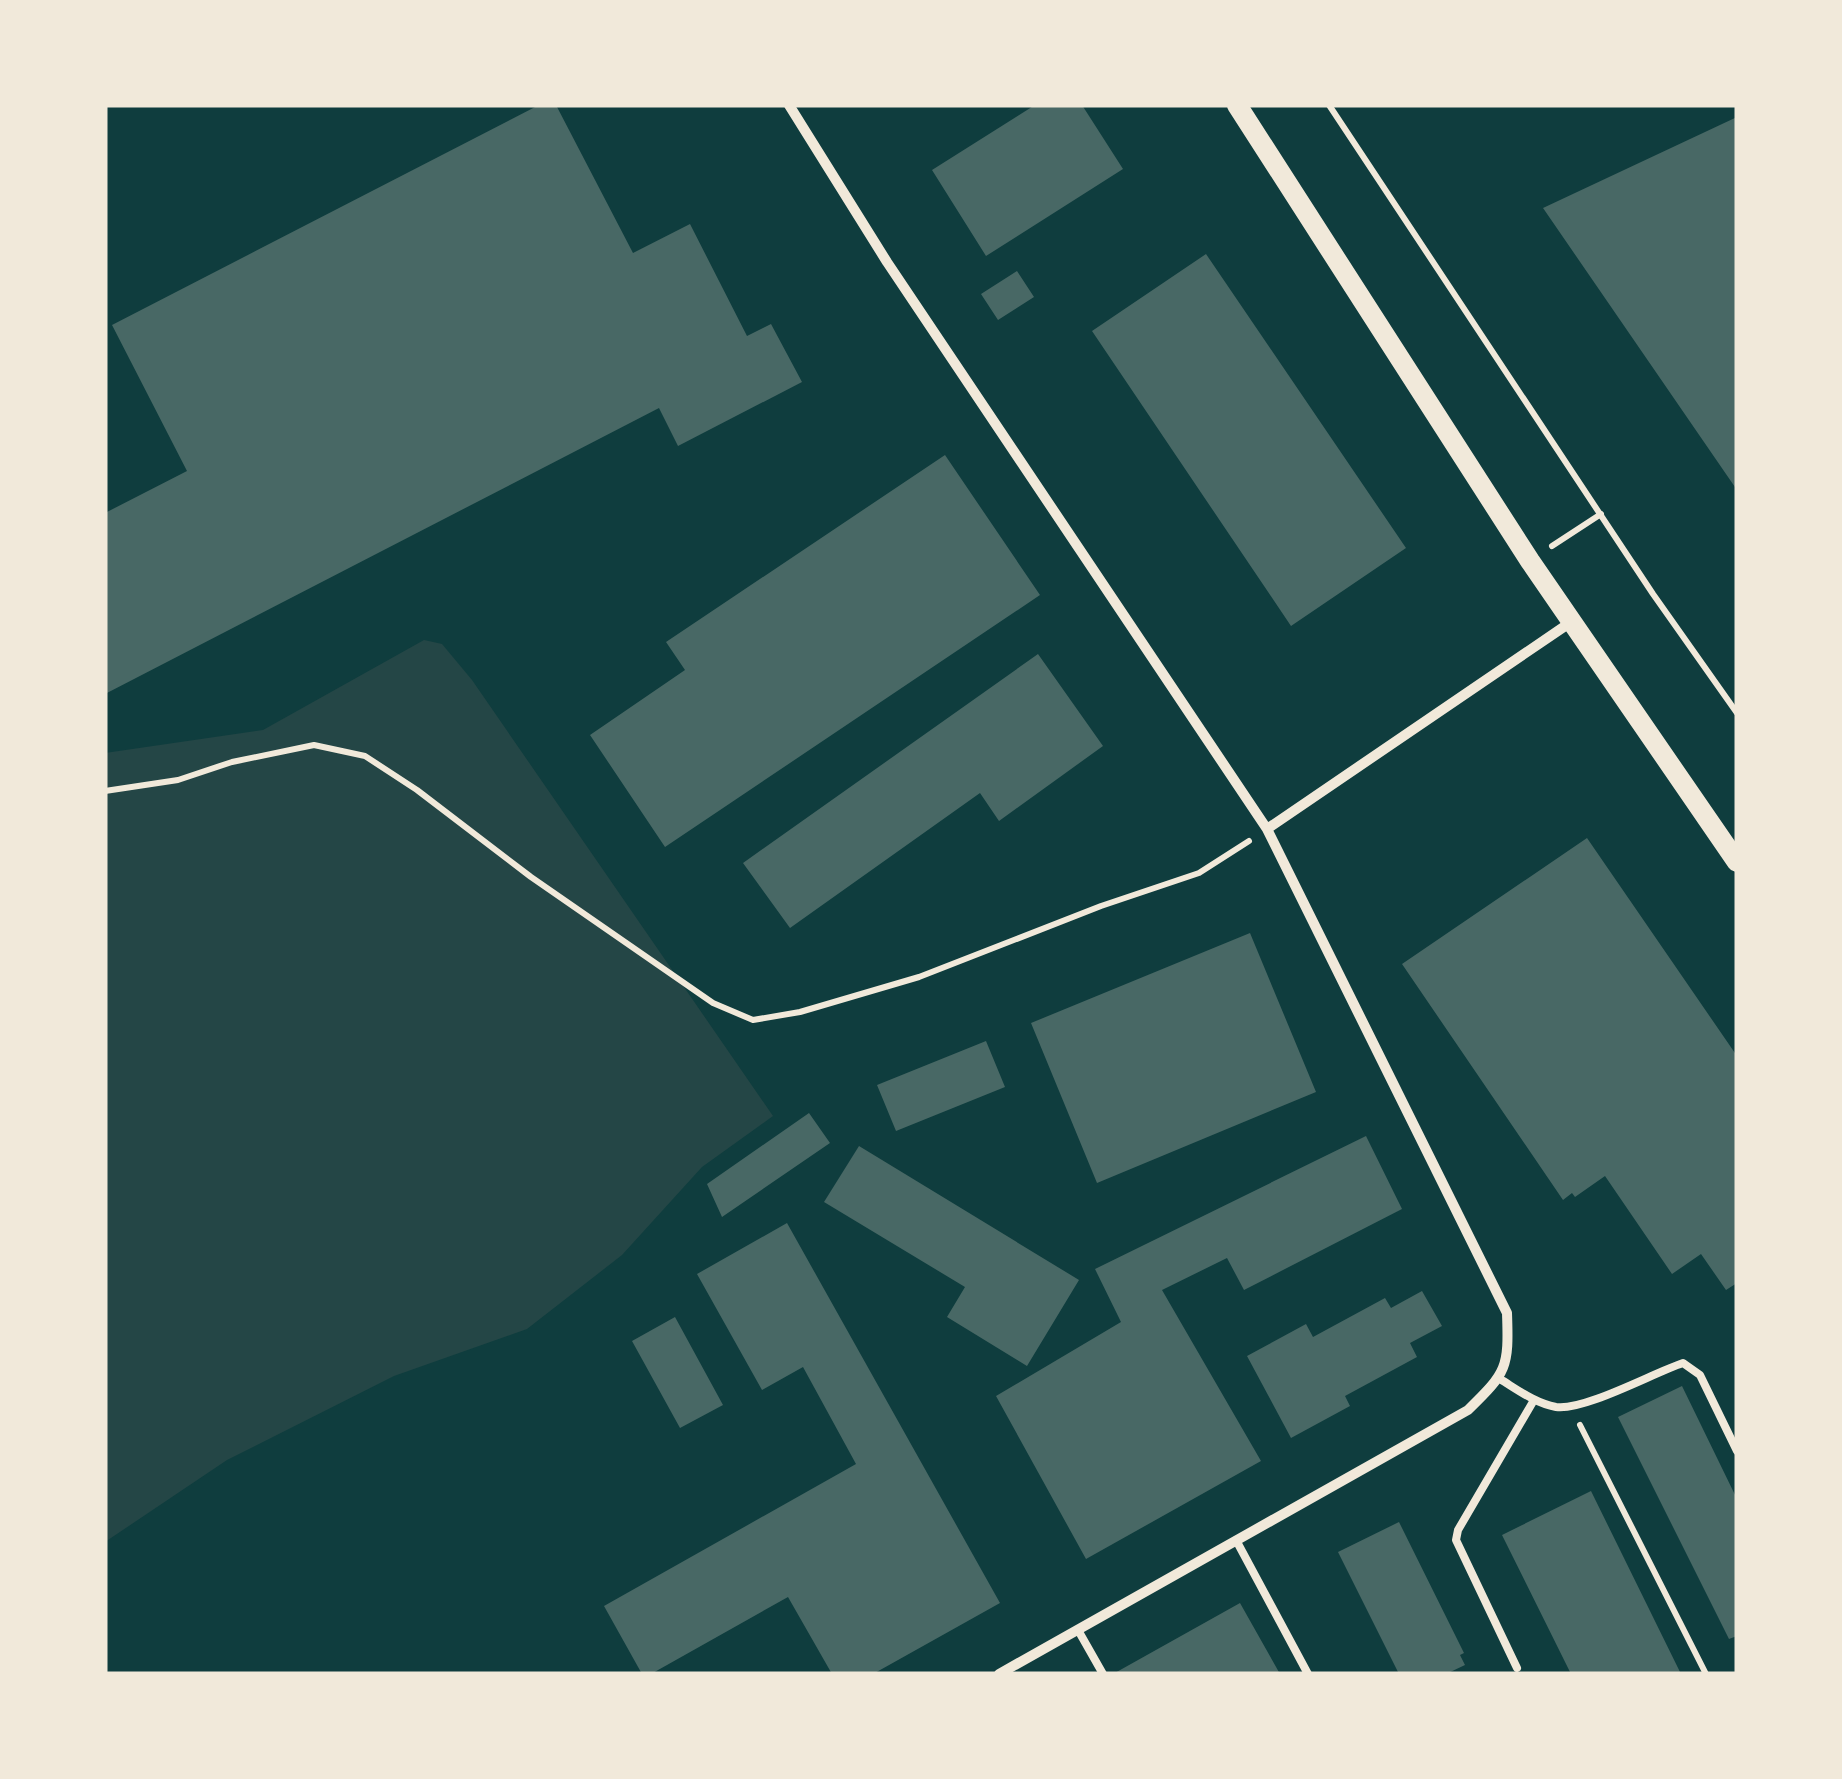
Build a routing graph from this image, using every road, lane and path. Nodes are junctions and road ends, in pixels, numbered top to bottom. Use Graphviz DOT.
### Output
graph roads {
  1 [pos="789,105"];
  2 [pos="1238,105"];
  3 [pos="1330,105"];
  4 [pos="1601,514"];
  5 [pos="1530,561"];
  6 [pos="1572,622"];
  7 [pos="1737,713"];
  8 [pos="105,791"];
  9 [pos="1267,829"];
  10 [pos="1737,862"];
  11 [pos="1500,1379"];
  12 [pos="1534,1400"];
  13 [pos="1570,1406"];
  14 [pos="1737,1451"];
  15 [pos="1236,1540"];
  16 [pos="1078,1630"];
  17 [pos="1023,1661"];
  18 [pos="1516,1668"];
  19 [pos="999,1674"];
  20 [pos="1025,1674"];
  21 [pos="1102,1674"];
  22 [pos="1308,1674"];
  23 [pos="1706,1674"];
  1 -- 9 [label="street"];
  2 -- 5 [label="main road"];
  3 -- 4 [label="path"];
  4 -- 5 [label="path"];
  4 -- 7 [label="path"];
  5 -- 6 [label="main road"];
  6 -- 9 [label="street"];
  6 -- 10 [label="main road"];
  8 -- 9 [label="path"];
  9 -- 11 [label="street"];
  11 -- 12 [label="lane"];
  11 -- 15 [label="street"];
  12 -- 13 [label="lane"];
  12 -- 18 [label="lane"];
  13 -- 14 [label="lane"];
  13 -- 23 [label="path"];
  15 -- 16 [label="street"];
  15 -- 22 [label="lane"];
  16 -- 17 [label="street"];
  16 -- 21 [label="lane"];
  17 -- 19 [label="street"];
  17 -- 20 [label="lane"];
}
